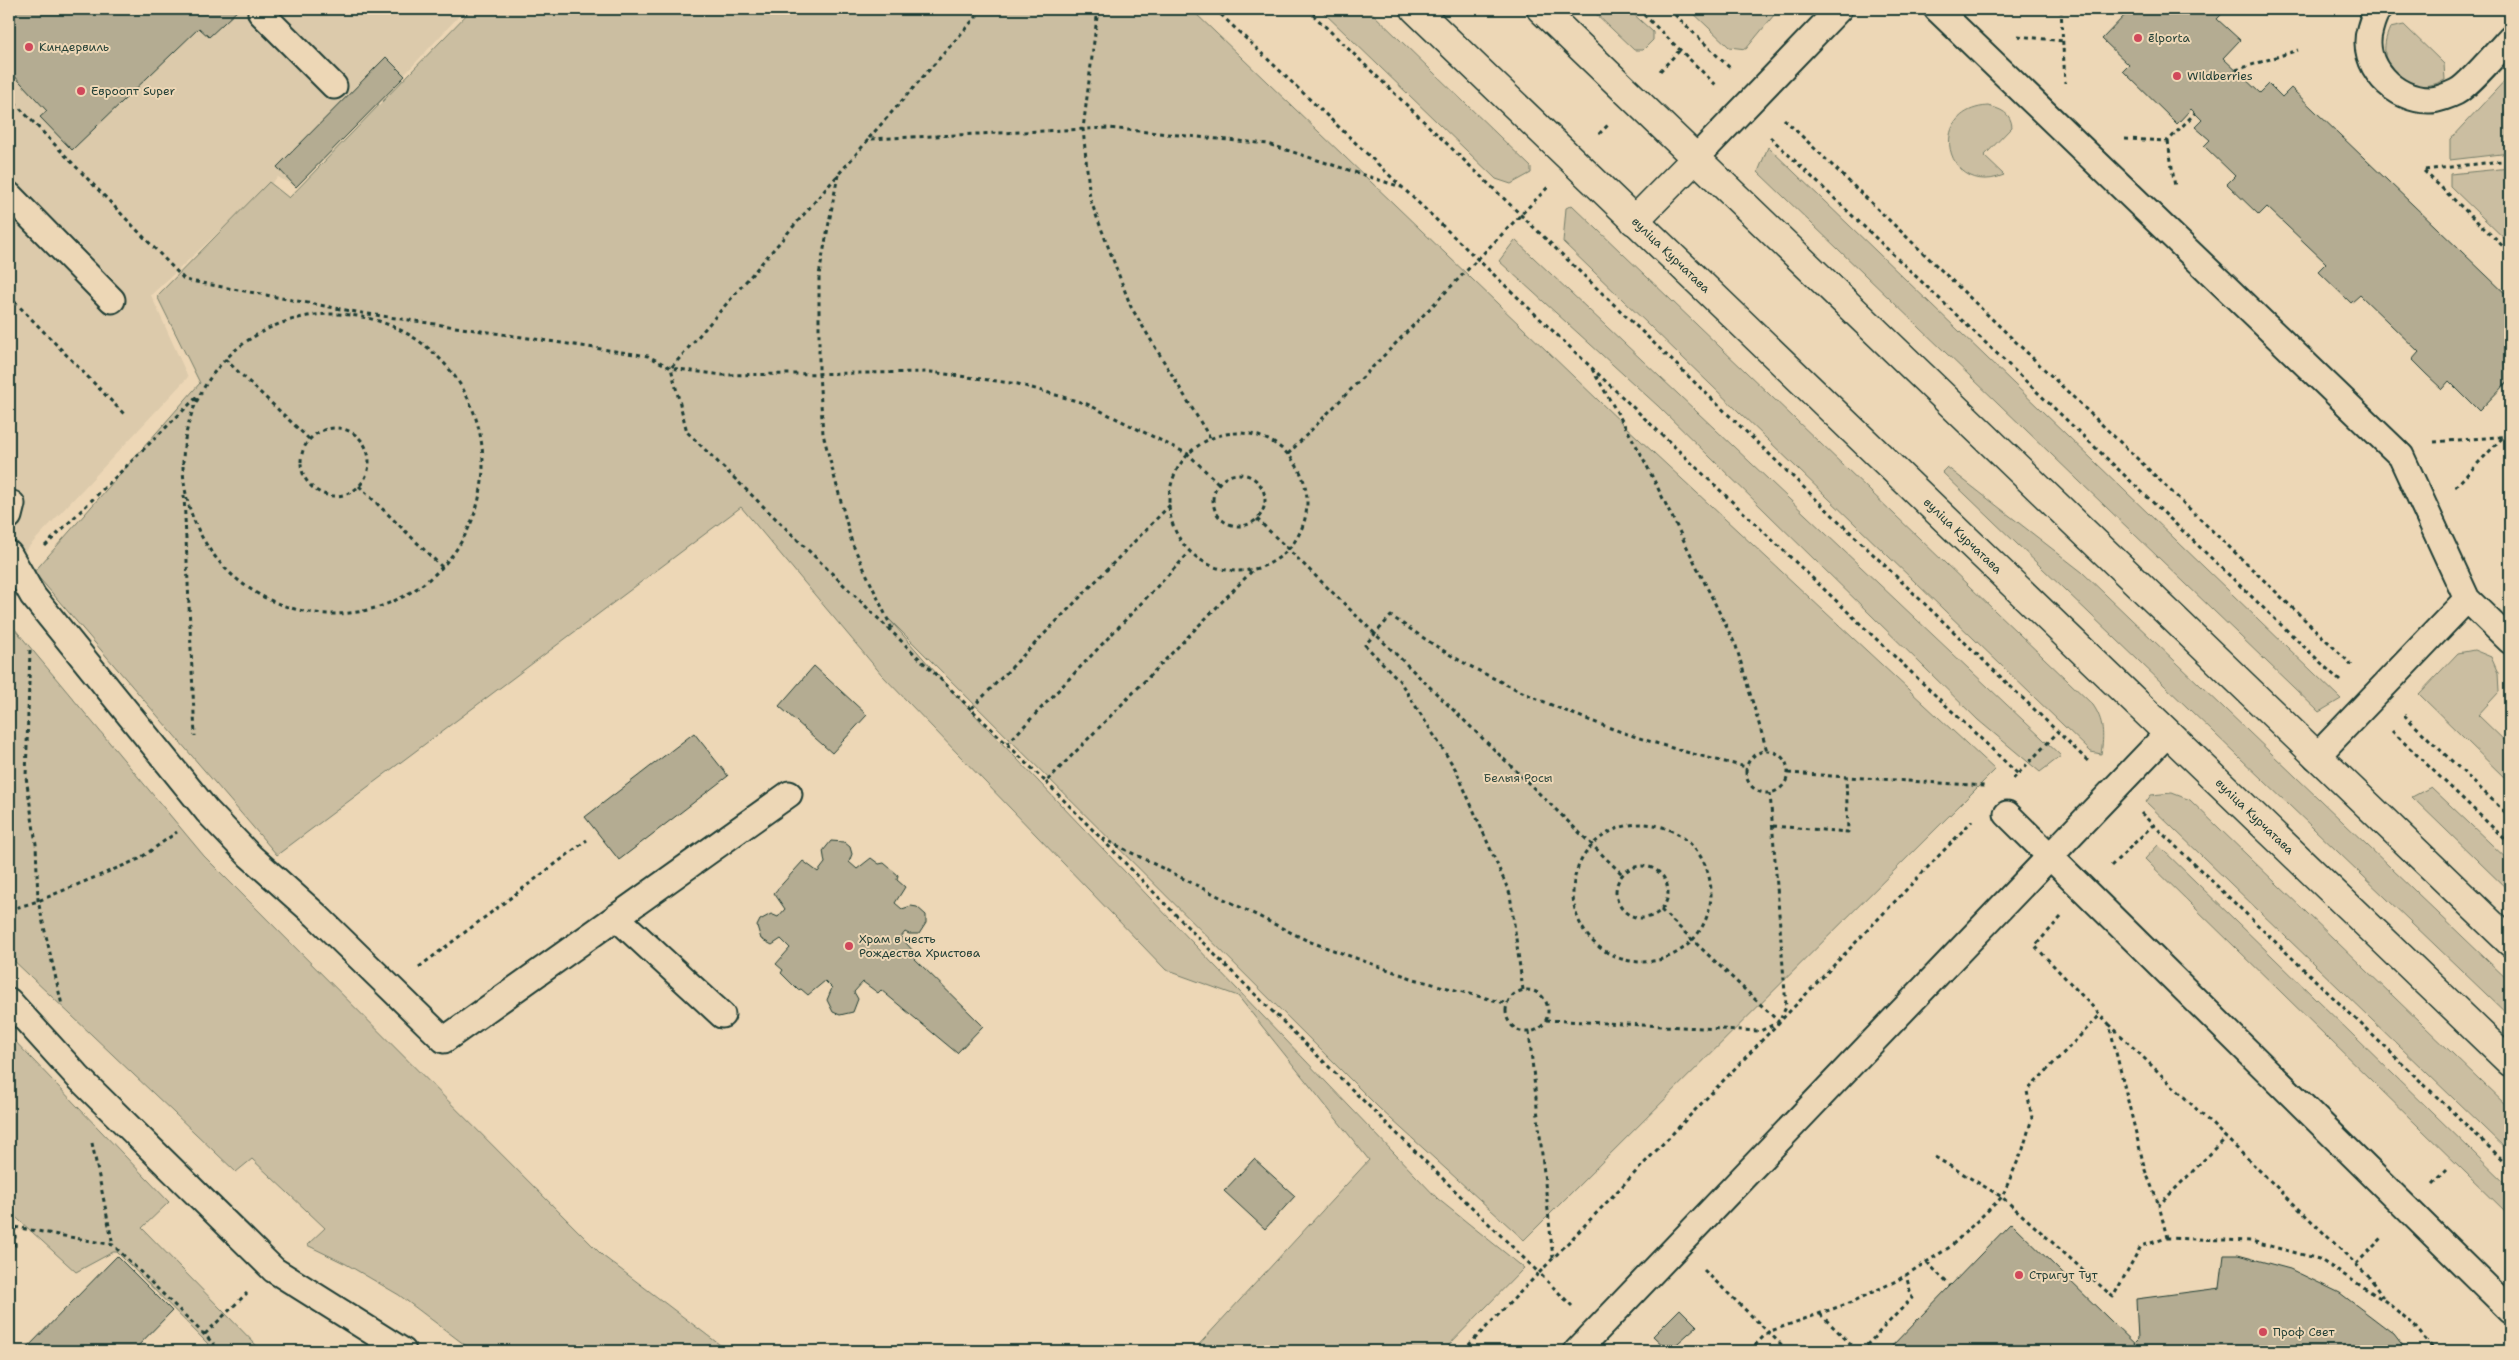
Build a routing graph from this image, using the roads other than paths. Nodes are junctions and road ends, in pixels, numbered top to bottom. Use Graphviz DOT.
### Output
graph roads {
  1 [pos="1415,9"];
  2 [pos="1541,9"];
  3 [pos="1838,9"];
  4 [pos="1937,9"];
  5 [pos="2379,9"];
  6 [pos="261,13"];
  7 [pos="2510,38"];
  8 [pos="334,86"];
  9 [pos="1696,158"];
  10 [pos="9,195"];
  11 [pos="1634,220"];
  12 [pos="112,300"];
  13 [pos="14,563"];
  14 [pos="2466,599"];
  15 [pos="2510,641"];
  16 [pos="2167,734"];
  17 [pos="2316,757"];
  18 [pos="789,794"];
  19 [pos="2007,814"];
  20 [pos="2050,857"];
  21 [pos="616,917"];
  22 [pos="2510,942"];
  23 [pos="9,1001"];
  24 [pos="722,1015"];
  25 [pos="2510,1062"];
  26 [pos="2510,1310"];
  27 [pos="403,1351"];
  28 [pos="1577,1351"];
  1 -- 11 [label="main road, вуліца Курчатава"];
  2 -- 9 [label="main road"];
  3 -- 9 [label="lane"];
  4 -- 14 [label="lane"];
  5 -- 7 [label="lane"];
  6 -- 8 [label="lane"];
  9 -- 11 [label="main road"];
  9 -- 17 [label="main road"];
  10 -- 12 [label="lane"];
  11 -- 16 [label="main road, вуліца Курчатава"];
  13 -- 21 [label="lane"];
  14 -- 15 [label="lane"];
  14 -- 17 [label="lane"];
  16 -- 20 [label="lane"];
  16 -- 25 [label="main road, вуліца Курчатава"];
  17 -- 22 [label="main road"];
  18 -- 21 [label="lane"];
  19 -- 20 [label="lane"];
  20 -- 26 [label="lane"];
  20 -- 28 [label="lane"];
  21 -- 24 [label="lane"];
  23 -- 27 [label="lane"];
}
